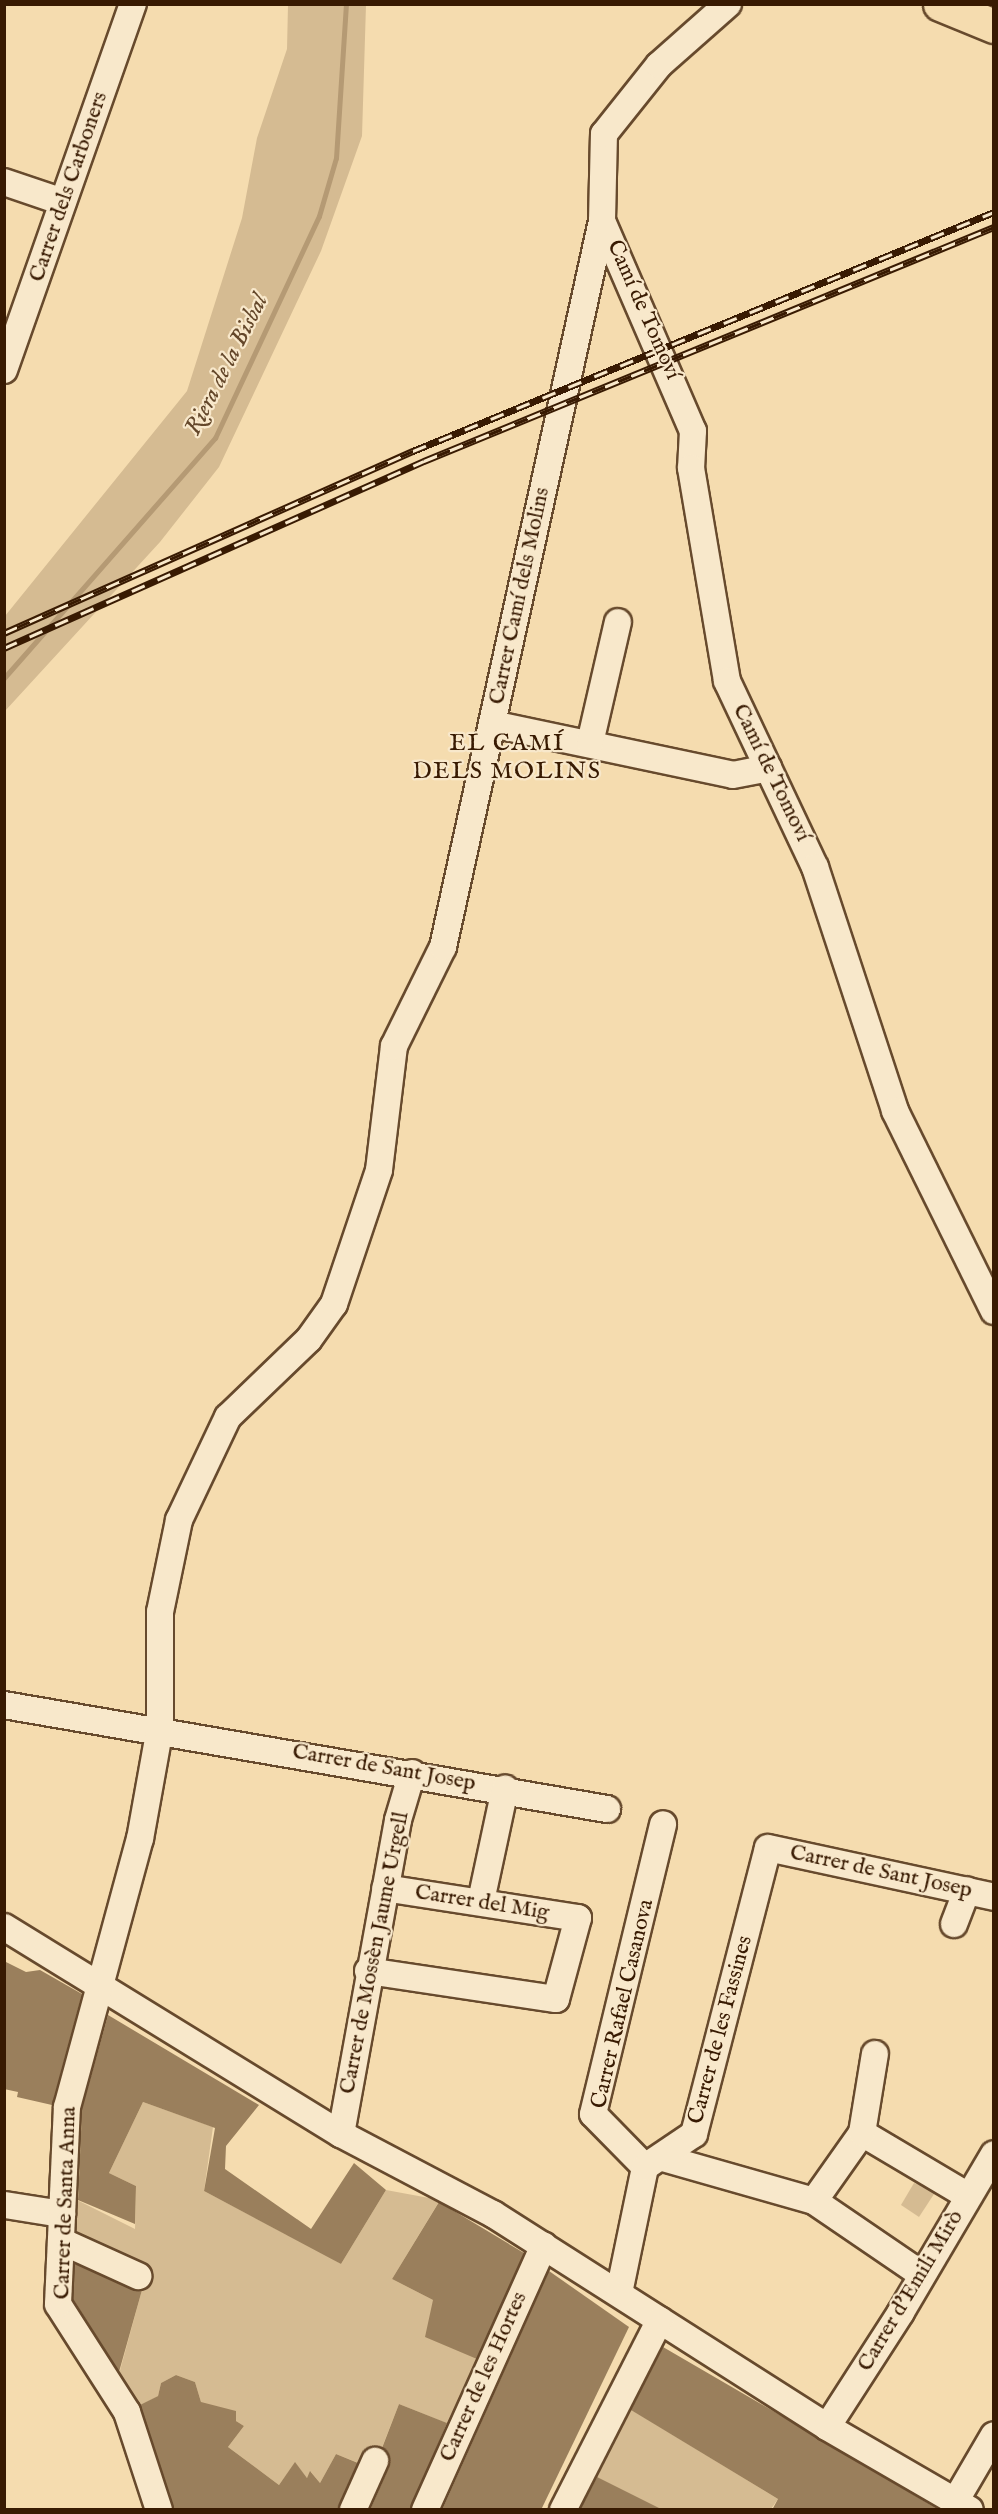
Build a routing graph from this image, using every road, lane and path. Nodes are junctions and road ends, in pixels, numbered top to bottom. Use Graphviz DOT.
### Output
graph roads {
  1 [pos="133,4"];
  2 [pos="728,4"];
  3 [pos="940,4"];
  4 [pos="993,26"];
  5 [pos="4,182"];
  6 [pos="63,202"];
  7 [pos="602,221"];
  8 [pos="4,370"];
  9 [pos="618,622"];
  10 [pos="492,724"];
  11 [pos="590,743"];
  12 [pos="768,768"];
  13 [pos="993,1311"];
  14 [pos="4,1705"];
  15 [pos="160,1728"];
  16 [pos="412,1773"];
  17 [pos="505,1789"];
  18 [pos="607,1809"];
  19 [pos="663,1824"];
  20 [pos="768,1848"];
  21 [pos="386,1888"];
  22 [pos="966,1890"];
  23 [pos="993,1897"];
  24 [pos="481,1901"];
  25 [pos="954,1924"];
  26 [pos="4,1928"];
  27 [pos="369,1971"];
  28 [pos="98,1983"];
  29 [pos="875,2055"];
  30 [pos="341,2133"];
  31 [pos="862,2133"];
  32 [pos="993,2154"];
  33 [pos="654,2163"];
  34 [pos="968,2196"];
  35 [pos="814,2201"];
  36 [pos="5,2205"];
  37 [pos="62,2214"];
  38 [pos="61,2241"];
  39 [pos="544,2246"];
  40 [pos="921,2274"];
  41 [pos="138,2276"];
  42 [pos="619,2293"];
  43 [pos="660,2320"];
  44 [pos="826,2427"];
  45 [pos="993,2435"];
  46 [pos="375,2461"];
  47 [pos="963,2505"];
  48 [pos="159,2510"];
  49 [pos="353,2510"];
  50 [pos="425,2510"];
  51 [pos="563,2510"];
  1 -- 6 [label="street, Carrer dels Carboners"];
  2 -- 7 [label="street, Carrer Camí dels Molins"];
  3 -- 4 [label="highway"];
  5 -- 6 [label="street"];
  6 -- 8 [label="street, Carrer dels Carboners"];
  7 -- 10 [label="street, Carrer Camí dels Molins"];
  7 -- 12 [label="street, Camí de Tomoví"];
  9 -- 11 [label="street"];
  10 -- 11 [label="street"];
  10 -- 15 [label="street, Carrer Camí dels Molins"];
  11 -- 12 [label="street"];
  12 -- 13 [label="street, Camí de Tomoví"];
  14 -- 15 [label="street, Carrer de Sant Josep"];
  15 -- 16 [label="street, Carrer de Sant Josep"];
  15 -- 28 [label="street, Carrer Camí dels Molins"];
  16 -- 17 [label="street, Carrer de Sant Josep"];
  16 -- 21 [label="street, Carrer de Mossèn Jaume Urgell"];
  17 -- 18 [label="street, Carrer de Sant Josep"];
  17 -- 24 [label="street"];
  19 -- 33 [label="street, Carrer Rafael Casanova"];
  20 -- 22 [label="street, Carrer de Sant Josep"];
  20 -- 33 [label="street, Carrer de les Fassines"];
  21 -- 24 [label="street, Carrer del Mig"];
  21 -- 27 [label="street, Carrer de Mossèn Jaume Urgell"];
  22 -- 23 [label="street, Carrer de Sant Josep"];
  22 -- 25 [label="street"];
  24 -- 27 [label="street, Carrer del Mig"];
  26 -- 28 [label="street"];
  27 -- 30 [label="street, Carrer de Mossèn Jaume Urgell"];
  28 -- 30 [label="street"];
  28 -- 37 [label="street, Carrer de Santa Anna"];
  29 -- 31 [label="street"];
  30 -- 39 [label="street"];
  31 -- 34 [label="street"];
  31 -- 35 [label="street"];
  32 -- 34 [label="street, Carrer d'Emili Mirò"];
  33 -- 35 [label="street"];
  33 -- 42 [label="street"];
  34 -- 40 [label="street, Carrer d'Emili Mirò"];
  35 -- 40 [label="street"];
  36 -- 37 [label="street"];
  37 -- 38 [label="street, Carrer de Santa Anna"];
  38 -- 41 [label="street"];
  38 -- 48 [label="street, Carrer de Santa Anna"];
  39 -- 42 [label="street"];
  39 -- 50 [label="street, Carrer de les Hortes"];
  40 -- 44 [label="street, Carrer d'Emili Mirò"];
  42 -- 43 [label="street"];
  43 -- 44 [label="street"];
  43 -- 51 [label="street"];
  44 -- 47 [label="street"];
  45 -- 47 [label="street"];
  46 -- 49 [label="street"];
}
